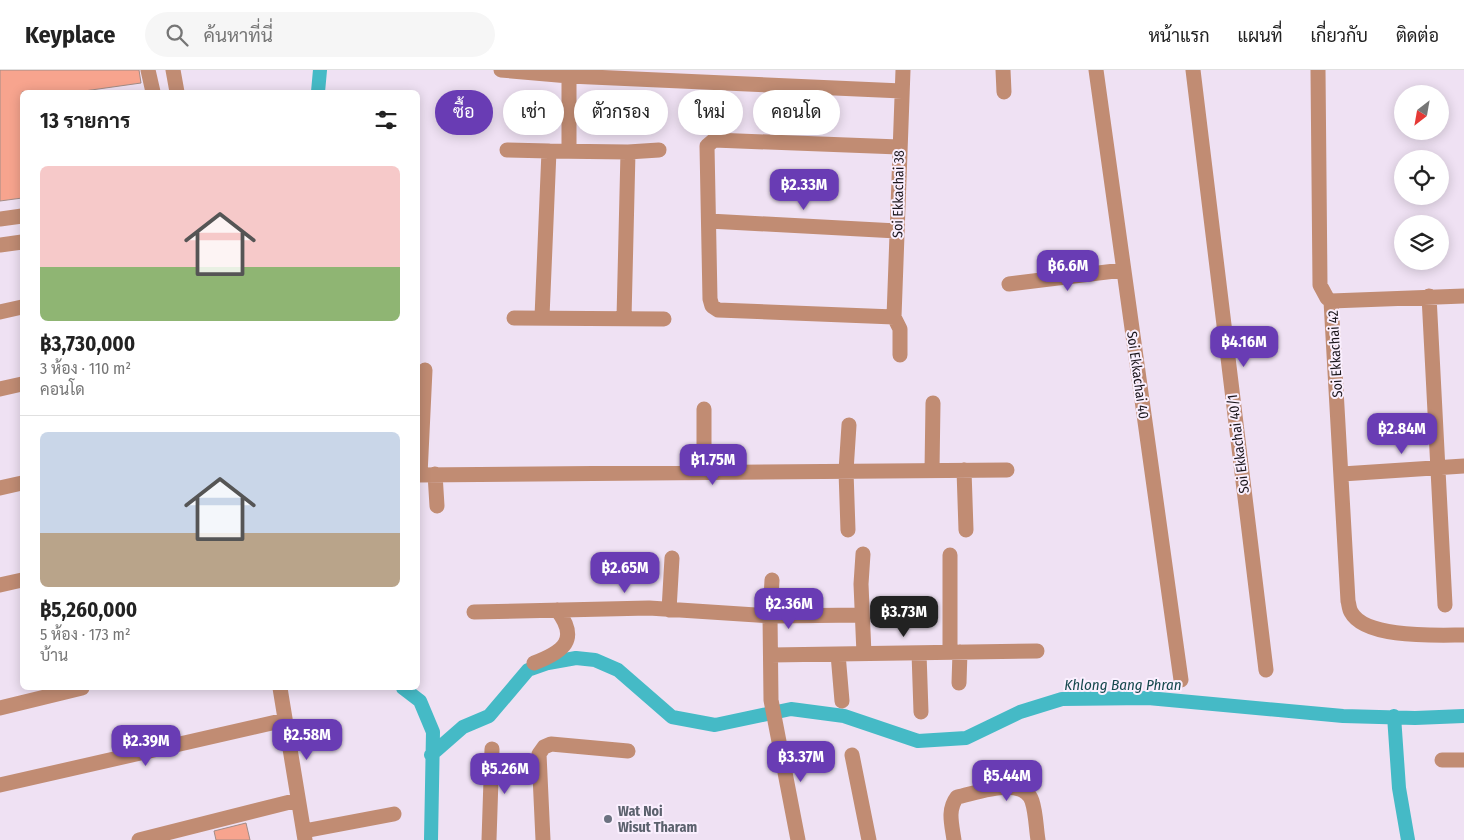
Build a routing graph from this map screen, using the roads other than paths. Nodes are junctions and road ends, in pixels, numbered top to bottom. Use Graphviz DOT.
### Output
graph roads {
  1 [pos="148,70"];
  2 [pos="173,70"];
  3 [pos="501,70"];
  4 [pos="903,70"];
  5 [pos="1003,70"];
  6 [pos="1096,70"];
  7 [pos="1193,70"];
  8 [pos="1318,70"];
  9 [pos="528,71"];
  10 [pos="569,73"];
  11 [pos="153,90"];
  12 [pos="177,90"];
  13 [pos="902,91"];
  14 [pos="1004,92"];
  15 [pos="899,147"];
  16 [pos="507,150"];
  17 [pos="659,150"];
  18 [pos="549,151"];
  19 [pos="569,151"];
  20 [pos="628,152"];
  21 [pos="20,216"];
  22 [pos="0,219"];
  23 [pos="709,221"];
  24 [pos="897,230"];
  25 [pos="20,242"];
  26 [pos="0,245"];
  27 [pos="1123,270"];
  28 [pos="1009,284"];
  29 [pos="1430,296"];
  30 [pos="1464,296"];
  31 [pos="1332,301"];
  32 [pos="20,307"];
  33 [pos="0,312"];
  34 [pos="542,317"];
  35 [pos="894,317"];
  36 [pos="514,318"];
  37 [pos="624,318"];
  38 [pos="664,318"];
  39 [pos="900,356"];
  40 [pos="424,370"];
  41 [pos="20,384"];
  42 [pos="0,389"];
  43 [pos="933,403"];
  44 [pos="704,409"];
  45 [pos="849,425"];
  46 [pos="420,454"];
  47 [pos="1464,466"];
  48 [pos="1438,468"];
  49 [pos="932,470"];
  50 [pos="964,470"];
  51 [pos="1007,470"];
  52 [pos="704,471"];
  53 [pos="846,471"];
  54 [pos="435,474"];
  55 [pos="1342,474"];
  56 [pos="420,475"];
  57 [pos="20,483"];
  58 [pos="0,488"];
  59 [pos="438,506"];
  60 [pos="848,530"];
  61 [pos="966,530"];
  62 [pos="863,554"];
  63 [pos="950,555"];
  64 [pos="672,558"];
  65 [pos="20,580"];
  66 [pos="772,580"];
  67 [pos="0,585"];
  68 [pos="1444,605"];
  69 [pos="556,610"];
  70 [pos="669,610"];
  71 [pos="474,612"];
  72 [pos="862,614"];
  73 [pos="770,616"];
  74 [pos="1464,635"];
  75 [pos="1037,651"];
  76 [pos="955,652"];
  77 [pos="920,653"];
  78 [pos="838,654"];
  79 [pos="864,654"];
  80 [pos="771,655"];
  81 [pos="534,663"];
  82 [pos="1266,670"];
  83 [pos="1181,680"];
  84 [pos="960,683"];
  85 [pos="74,690"];
  86 [pos="280,690"];
  87 [pos="842,701"];
  88 [pos="0,708"];
  89 [pos="921,712"];
  90 [pos="285,720"];
  91 [pos="492,749"];
  92 [pos="628,751"];
  93 [pos="852,755"];
  94 [pos="1442,760"];
  95 [pos="1464,760"];
  96 [pos="0,785"];
  97 [pos="298,800"];
  98 [pos="394,814"];
  99 [pos="304,836"];
  100 [pos="139,840"];
  101 [pos="488,840"];
  102 [pos="543,840"];
  103 [pos="798,840"];
  104 [pos="869,840"];
  105 [pos="954,840"];
  106 [pos="1038,840"];
  1 -- 11 [label="street"];
  2 -- 12 [label="street"];
  3 -- 9 [label="street"];
  4 -- 13 [label="street, Soi Ekkachai 38"];
  5 -- 14 [label="street"];
  6 -- 27 [label="street, Soi Ekkachai 40"];
  7 -- 82 [label="street, Soi Ekkachai 40/1"];
  8 -- 31 [label="street, Soi Ekkachai 42"];
  9 -- 10 [label="street"];
  10 -- 13 [label="street"];
  10 -- 19 [label="street"];
  13 -- 15 [label="street, Soi Ekkachai 38"];
  15 -- 23 [label="street"];
  15 -- 24 [label="street, Soi Ekkachai 38"];
  16 -- 18 [label="street"];
  17 -- 20 [label="street"];
  18 -- 19 [label="street"];
  18 -- 34 [label="street"];
  19 -- 20 [label="street"];
  20 -- 37 [label="street"];
  21 -- 22 [label="street"];
  23 -- 24 [label="street"];
  23 -- 35 [label="street"];
  24 -- 35 [label="street, Soi Ekkachai 38"];
  25 -- 26 [label="street"];
  27 -- 28 [label="street"];
  27 -- 83 [label="street, Soi Ekkachai 40"];
  29 -- 30 [label="street"];
  29 -- 31 [label="street"];
  29 -- 48 [label="street"];
  31 -- 55 [label="street, Soi Ekkachai 42"];
  32 -- 33 [label="street"];
  34 -- 36 [label="street"];
  34 -- 37 [label="street"];
  35 -- 39 [label="street, Soi Ekkachai 38"];
  37 -- 38 [label="street"];
  40 -- 46 [label="street"];
  41 -- 42 [label="street"];
  43 -- 49 [label="street"];
  44 -- 52 [label="street"];
  45 -- 53 [label="street"];
  47 -- 48 [label="street"];
  48 -- 55 [label="street"];
  48 -- 68 [label="street"];
  49 -- 50 [label="street"];
  49 -- 53 [label="street"];
  50 -- 51 [label="street"];
  50 -- 61 [label="street"];
  52 -- 53 [label="street"];
  52 -- 54 [label="street"];
  53 -- 60 [label="street"];
  54 -- 56 [label="street"];
  54 -- 59 [label="street"];
  55 -- 74 [label="street, Soi Ekkachai 42"];
  57 -- 58 [label="street"];
  62 -- 72 [label="street"];
  63 -- 76 [label="street"];
  64 -- 70 [label="street"];
  65 -- 67 [label="street"];
  66 -- 73 [label="street"];
  69 -- 70 [label="street"];
  69 -- 71 [label="street"];
  69 -- 81 [label="street"];
  70 -- 73 [label="street"];
  72 -- 73 [label="street"];
  72 -- 79 [label="street"];
  73 -- 80 [label="street"];
  75 -- 76 [label="street"];
  76 -- 77 [label="street"];
  76 -- 84 [label="street"];
  77 -- 79 [label="street"];
  77 -- 89 [label="street"];
  78 -- 79 [label="street"];
  78 -- 80 [label="street"];
  78 -- 87 [label="street"];
  80 -- 103 [label="street"];
  85 -- 88 [label="street"];
  86 -- 90 [label="street"];
  90 -- 96 [label="street"];
  90 -- 97 [label="street"];
  91 -- 101 [label="street"];
  92 -- 102 [label="street"];
  93 -- 104 [label="street"];
  94 -- 95 [label="street"];
  97 -- 99 [label="street"];
  97 -- 100 [label="street"];
  98 -- 99 [label="street"];
  105 -- 106 [label="street"];
}
